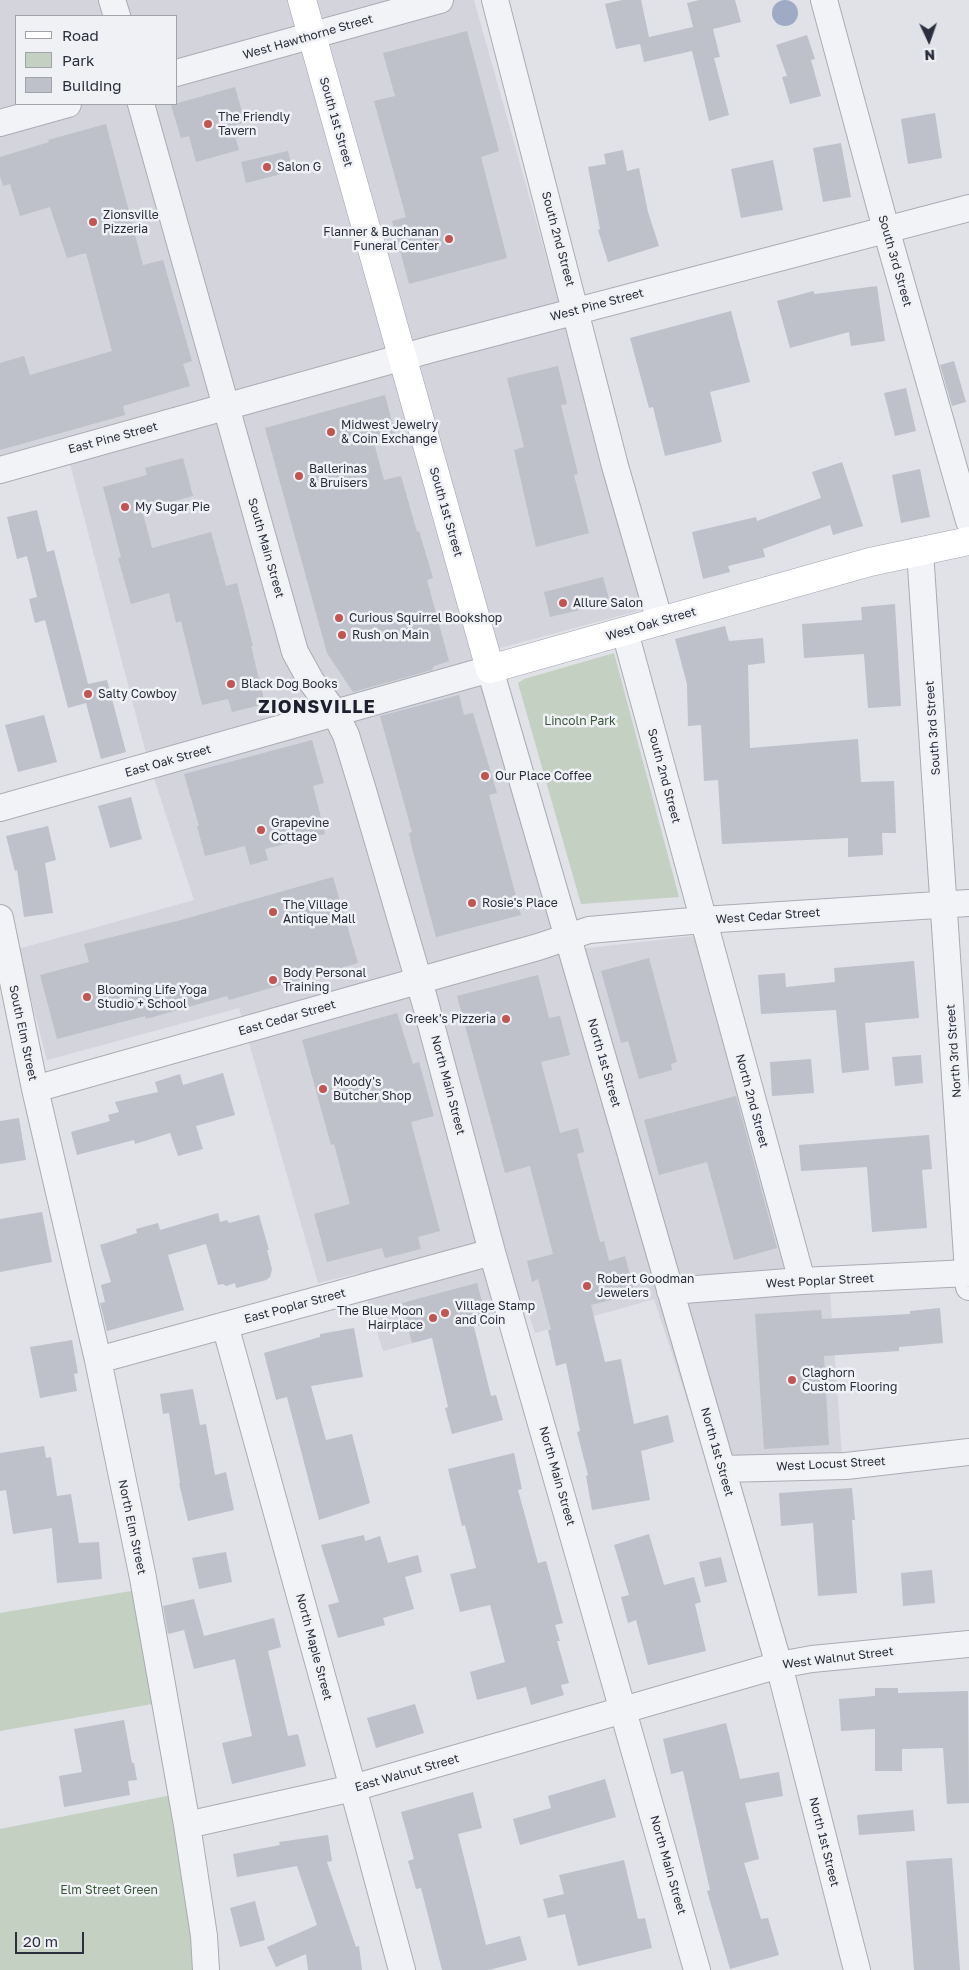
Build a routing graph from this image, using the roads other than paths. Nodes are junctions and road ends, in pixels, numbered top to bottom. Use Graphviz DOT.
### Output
graph roads {
  1 [pos="112,0"];
  2 [pos="302,0"];
  3 [pos="440,0"];
  4 [pos="495,0"];
  5 [pos="824,0"];
  6 [pos="117,15"];
  7 [pos="311,36"];
  8 [pos="178,72"];
  9 [pos="64,105"];
  10 [pos="141,105"];
  11 [pos="0,123"];
  12 [pos="969,208"];
  13 [pos="886,229"];
  14 [pos="576,311"];
  15 [pos="402,357"];
  16 [pos="226,408"];
  17 [pos="0,470"];
  18 [pos="969,521"];
  19 [pos="969,542"];
  20 [pos="920,551"];
  21 [pos="660,622"];
  22 [pos="625,632"];
  23 [pos="490,669"];
  24 [pos="335,713"];
  25 [pos="0,808"];
  26 [pos="957,904"];
  27 [pos="0,918"];
  28 [pos="703,920"];
  29 [pos="567,936"];
  30 [pos="418,980"];
  31 [pos="35,1089"];
  32 [pos="492,1252"];
  33 [pos="969,1278"];
  34 [pos="802,1281"];
  35 [pos="670,1290"];
  36 [pos="225,1325"];
  37 [pos="98,1360"];
  38 [pos="969,1452"];
  39 [pos="722,1469"];
  40 [pos="969,1644"];
  41 [pos="779,1665"];
  42 [pos="624,1711"];
  43 [pos="354,1788"];
  44 [pos="187,1825"];
  45 [pos="206,1970"];
  46 [pos="402,1970"];
  47 [pos="697,1970"];
  48 [pos="857,1970"];
  1 -- 6 [label="street"];
  2 -- 7 [label="main road, South 1st Street"];
  3 -- 7 [label="street, West Hawthorne Street"];
  4 -- 14 [label="street, South 2nd Street"];
  5 -- 13 [label="street, South 3rd Street"];
  7 -- 8 [label="street, West Hawthorne Street"];
  7 -- 15 [label="main road, South 1st Street"];
  9 -- 11 [label="street"];
  10 -- 16 [label="street, South Main Street"];
  12 -- 13 [label="street, West Pine Street"];
  13 -- 14 [label="street, West Pine Street"];
  13 -- 18 [label="street, South 3rd Street"];
  14 -- 15 [label="street, West Pine Street"];
  14 -- 21 [label="street, South 2nd Street"];
  15 -- 16 [label="street, West Pine Street"];
  15 -- 23 [label="main road, South 1st Street"];
  16 -- 17 [label="street, East Pine Street"];
  16 -- 24 [label="street, South Main Street"];
  19 -- 20 [label="main road, West Oak Street"];
  20 -- 21 [label="main road, West Oak Street"];
  20 -- 26 [label="street, South 3rd Street"];
  21 -- 22 [label="main road, West Oak Street"];
  22 -- 23 [label="main road, West Oak Street"];
  22 -- 28 [label="street, South 2nd Street"];
  23 -- 24 [label="street, West Oak Street"];
  23 -- 29 [label="street, South 1st Street"];
  24 -- 25 [label="street, East Oak Street"];
  24 -- 30 [label="street, South Main Street"];
  26 -- 28 [label="street, West Cedar Street"];
  26 -- 33 [label="street, North 3rd Street"];
  27 -- 31 [label="street, South Elm Street"];
  28 -- 29 [label="street, West Cedar Street"];
  28 -- 34 [label="street, North 2nd Street"];
  29 -- 30 [label="street, East Cedar Street"];
  29 -- 35 [label="street, North 1st Street"];
  30 -- 31 [label="street, East Cedar Street"];
  30 -- 32 [label="street, North Main Street"];
  31 -- 37 [label="street, North Elm Street"];
  32 -- 36 [label="street, East Poplar Street"];
  32 -- 42 [label="street, North Main Street"];
  33 -- 34 [label="street, West Poplar Street"];
  34 -- 35 [label="street, West Poplar Street"];
  35 -- 39 [label="street, North 1st Street"];
  36 -- 37 [label="street, East Poplar Street"];
  36 -- 43 [label="street, North Maple Street"];
  37 -- 44 [label="street, North Elm Street"];
  38 -- 39 [label="street, West Locust Street"];
  39 -- 41 [label="street, North 1st Street"];
  40 -- 41 [label="street, West Walnut Street"];
  41 -- 42 [label="street, West Walnut Street"];
  41 -- 48 [label="street, North 1st Street"];
  42 -- 43 [label="street, East Walnut Street"];
  42 -- 47 [label="street, North Main Street"];
  43 -- 44 [label="street, East Walnut Street"];
  43 -- 46 [label="street, North Maple Street"];
  44 -- 45 [label="street, North Elm Street"];
}
